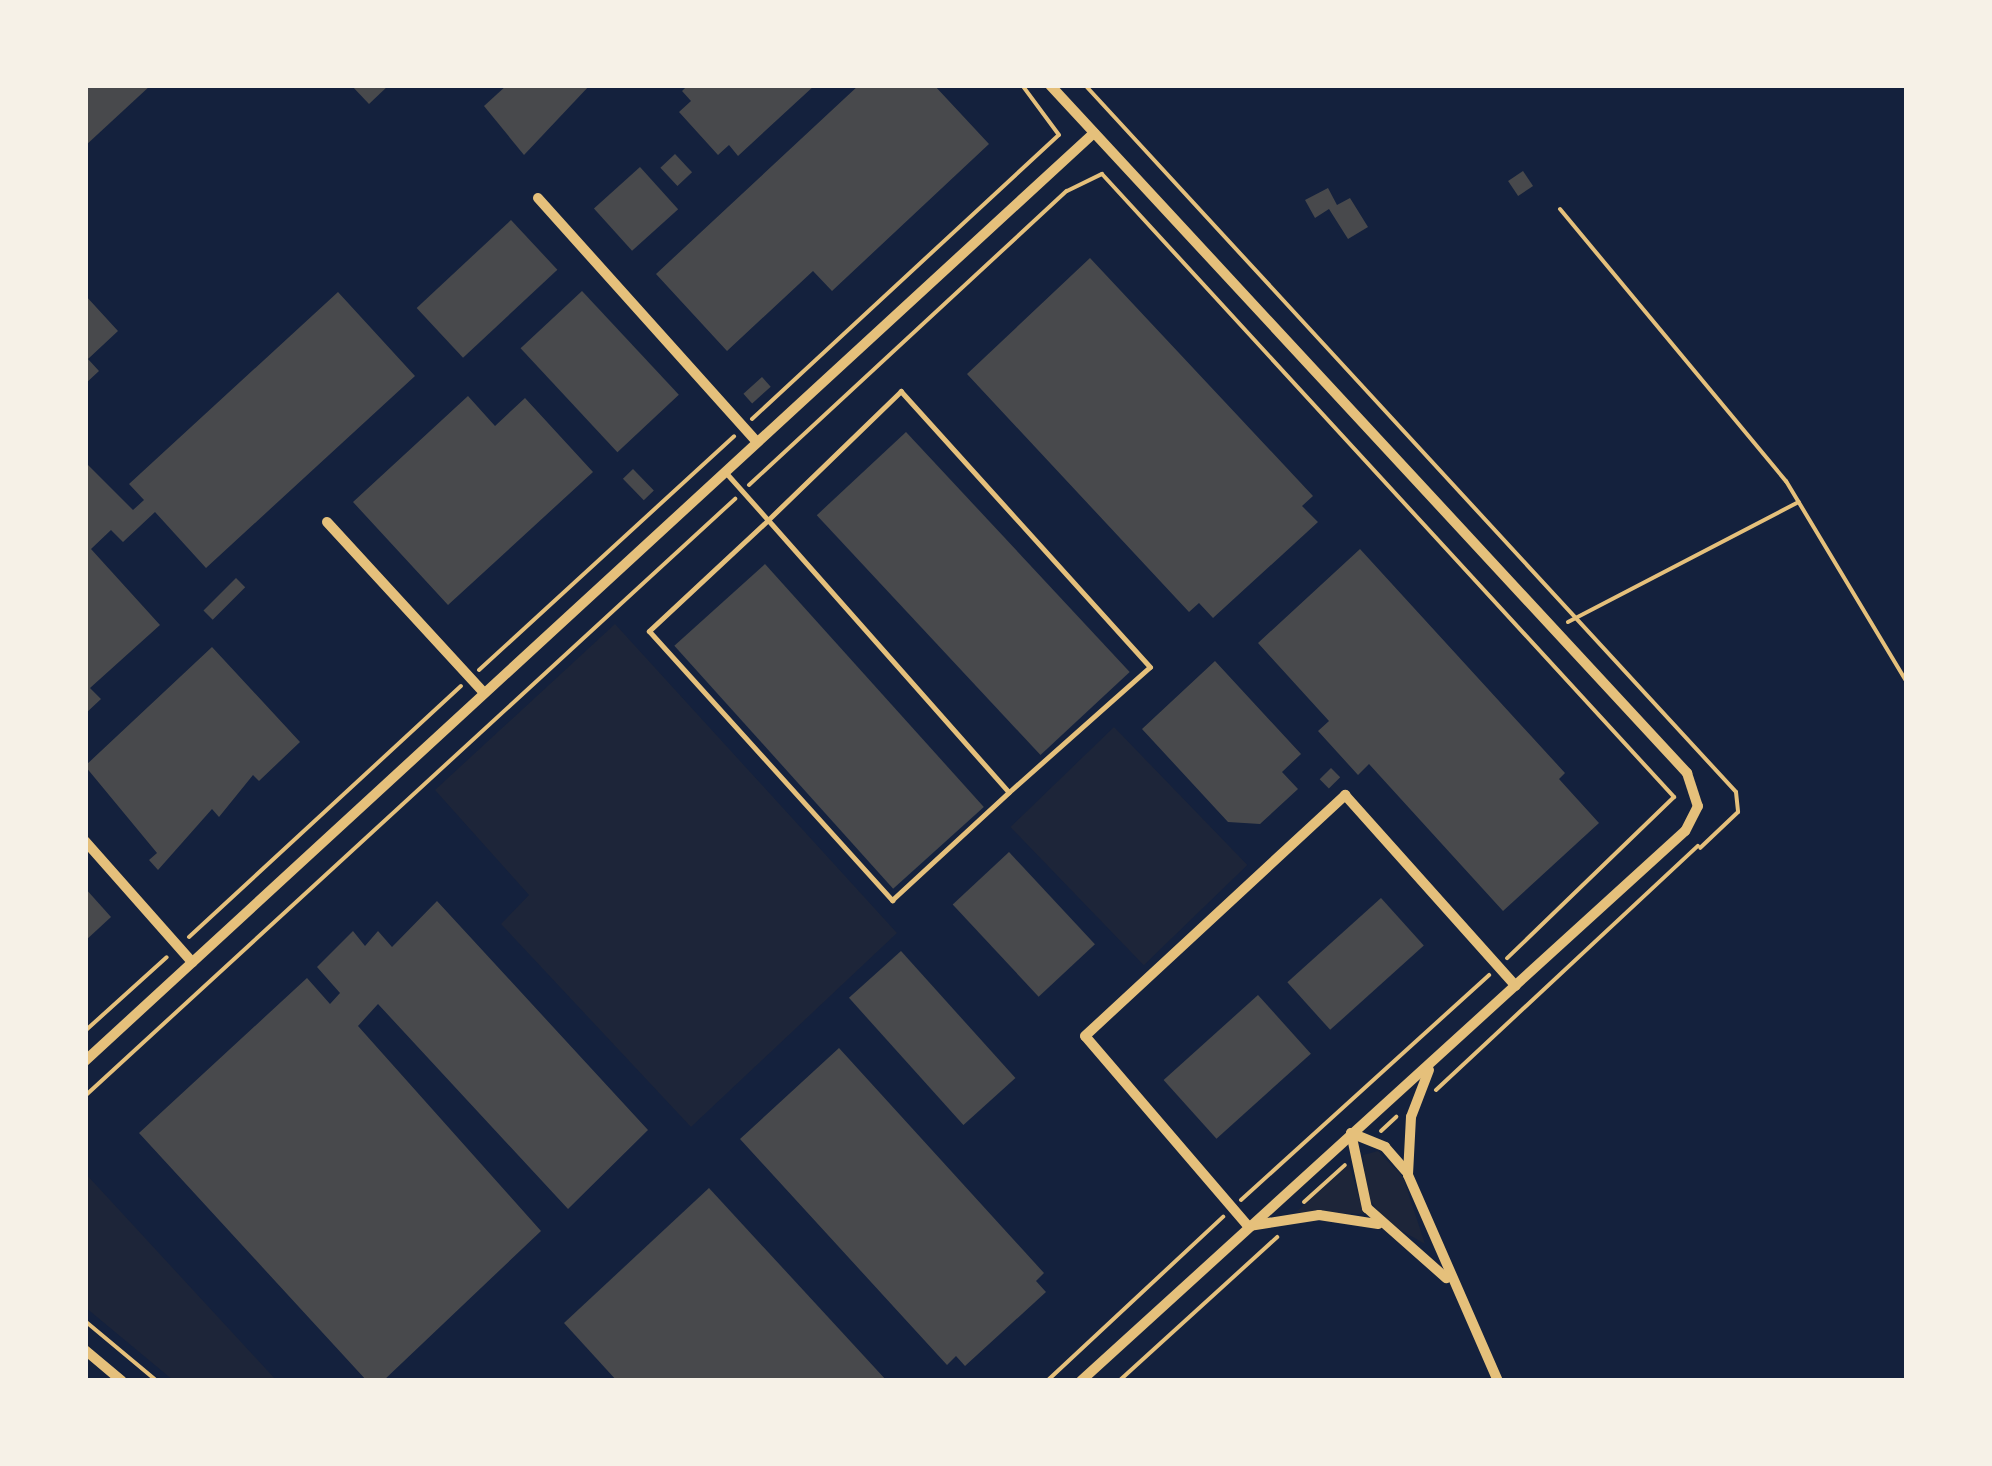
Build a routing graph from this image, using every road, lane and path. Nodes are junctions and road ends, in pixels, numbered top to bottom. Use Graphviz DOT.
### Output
graph roads {
  1 [pos="1022,85"];
  2 [pos="1050,85"];
  3 [pos="1085,85"];
  4 [pos="1094,133"];
  5 [pos="538,198"];
  6 [pos="1560,208"];
  7 [pos="744,427"];
  8 [pos="757,442"];
  9 [pos="725,472"];
  10 [pos="742,491"];
  11 [pos="1798,502"];
  12 [pos="768,520"];
  13 [pos="327,522"];
  14 [pos="1576,617"];
  15 [pos="1556,629"];
  16 [pos="470,678"];
  17 [pos="1907,682"];
  18 [pos="484,693"];
  19 [pos="1009,792"];
  20 [pos="85,842"];
  21 [pos="1700,848"];
  22 [pos="178,947"];
  23 [pos="192,962"];
  24 [pos="1499,966"];
  25 [pos="1516,986"];
  26 [pos="85,1031"];
  27 [pos="85,1061"];
  28 [pos="1431,1064"];
  29 [pos="85,1096"];
  30 [pos="1351,1133"];
  31 [pos="1408,1174"];
  32 [pos="1232,1209"];
  33 [pos="1378,1224"];
  34 [pos="1248,1226"];
  35 [pos="1450,1282"];
  36 [pos="85,1321"];
  37 [pos="85,1350"];
  38 [pos="122,1381"];
  39 [pos="157,1381"];
  40 [pos="1047,1381"];
  41 [pos="1081,1381"];
  42 [pos="1498,1381"];
  1 -- 7 [label="path"];
  2 -- 4 [label="street"];
  3 -- 14 [label="path"];
  4 -- 8 [label="street"];
  4 -- 15 [label="street"];
  5 -- 7 [label="street"];
  6 -- 11 [label="path"];
  7 -- 8 [label="street"];
  7 -- 16 [label="path"];
  8 -- 9 [label="street"];
  9 -- 10 [label="lane"];
  9 -- 18 [label="street"];
  10 -- 12 [label="lane"];
  10 -- 24 [label="path"];
  10 -- 29 [label="path"];
  11 -- 14 [label="path"];
  11 -- 17 [label="path"];
  12 -- 19 [label="lane"];
  12 -- 19 [label="lane"];
  12 -- 19 [label="lane"];
  13 -- 16 [label="street"];
  14 -- 15 [label="path"];
  14 -- 21 [label="path"];
  15 -- 25 [label="street"];
  16 -- 18 [label="street"];
  16 -- 22 [label="path"];
  18 -- 23 [label="street"];
  20 -- 22 [label="street"];
  22 -- 23 [label="street"];
  22 -- 26 [label="path"];
  23 -- 27 [label="street"];
  24 -- 25 [label="street"];
  24 -- 32 [label="path"];
  24 -- 32 [label="street"];
  25 -- 28 [label="street"];
  28 -- 30 [label="street"];
  28 -- 31 [label="street"];
  30 -- 31 [label="street"];
  30 -- 33 [label="street"];
  30 -- 34 [label="street"];
  31 -- 35 [label="street"];
  32 -- 34 [label="street"];
  32 -- 40 [label="path"];
  33 -- 34 [label="street"];
  33 -- 35 [label="street"];
  34 -- 41 [label="street"];
  35 -- 42 [label="street"];
  36 -- 39 [label="path"];
  37 -- 38 [label="street"];
}
